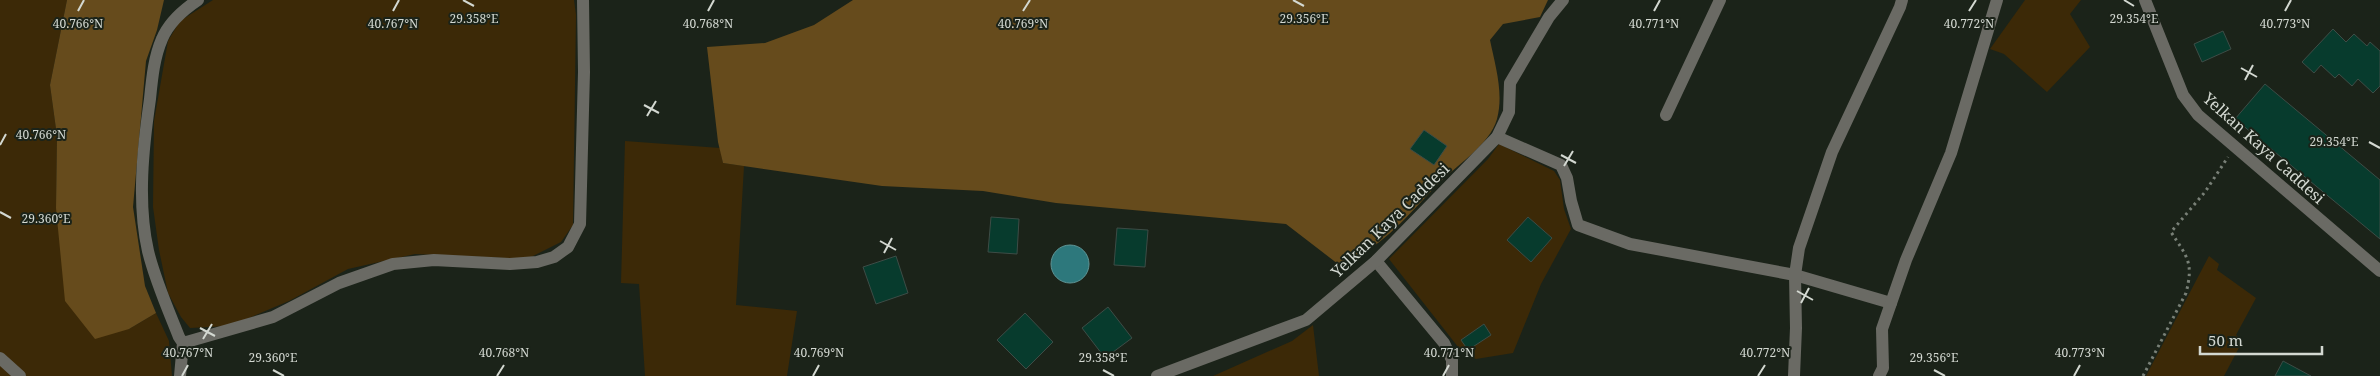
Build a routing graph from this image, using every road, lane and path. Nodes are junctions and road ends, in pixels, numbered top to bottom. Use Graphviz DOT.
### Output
graph roads {
  1 [pos="198,0"];
  2 [pos="583,0"];
  3 [pos="1563,0"];
  4 [pos="1720,0"];
  5 [pos="1902,0"];
  6 [pos="1997,0"];
  7 [pos="2145,0"];
  8 [pos="1666,115"];
  9 [pos="1497,137"];
  10 [pos="2234,148"];
  11 [pos="1376,261"];
  12 [pos="2380,271"];
  13 [pos="1795,275"];
  14 [pos="1891,303"];
  15 [pos="183,343"];
  16 [pos="0,358"];
  17 [pos="20,376"];
  18 [pos="180,376"];
  19 [pos="1157,376"];
  20 [pos="1452,376"];
  21 [pos="1794,376"];
  22 [pos="1879,376"];
  23 [pos="2143,376"];
  1 -- 15 [label="street"];
  2 -- 15 [label="street"];
  3 -- 9 [label="street, Yelkan Kaya Caddesi"];
  4 -- 8 [label="street"];
  5 -- 13 [label="street"];
  6 -- 14 [label="street"];
  7 -- 10 [label="street, Yelkan Kaya Caddesi"];
  9 -- 11 [label="street, Yelkan Kaya Caddesi"];
  9 -- 13 [label="street"];
  10 -- 12 [label="street, Yelkan Kaya Caddesi"];
  10 -- 23 [label="path"];
  11 -- 19 [label="street, Yelkan Kaya Caddesi"];
  11 -- 20 [label="street"];
  13 -- 14 [label="street"];
  13 -- 21 [label="street"];
  14 -- 22 [label="street"];
  15 -- 18 [label="street"];
  16 -- 17 [label="street"];
}
